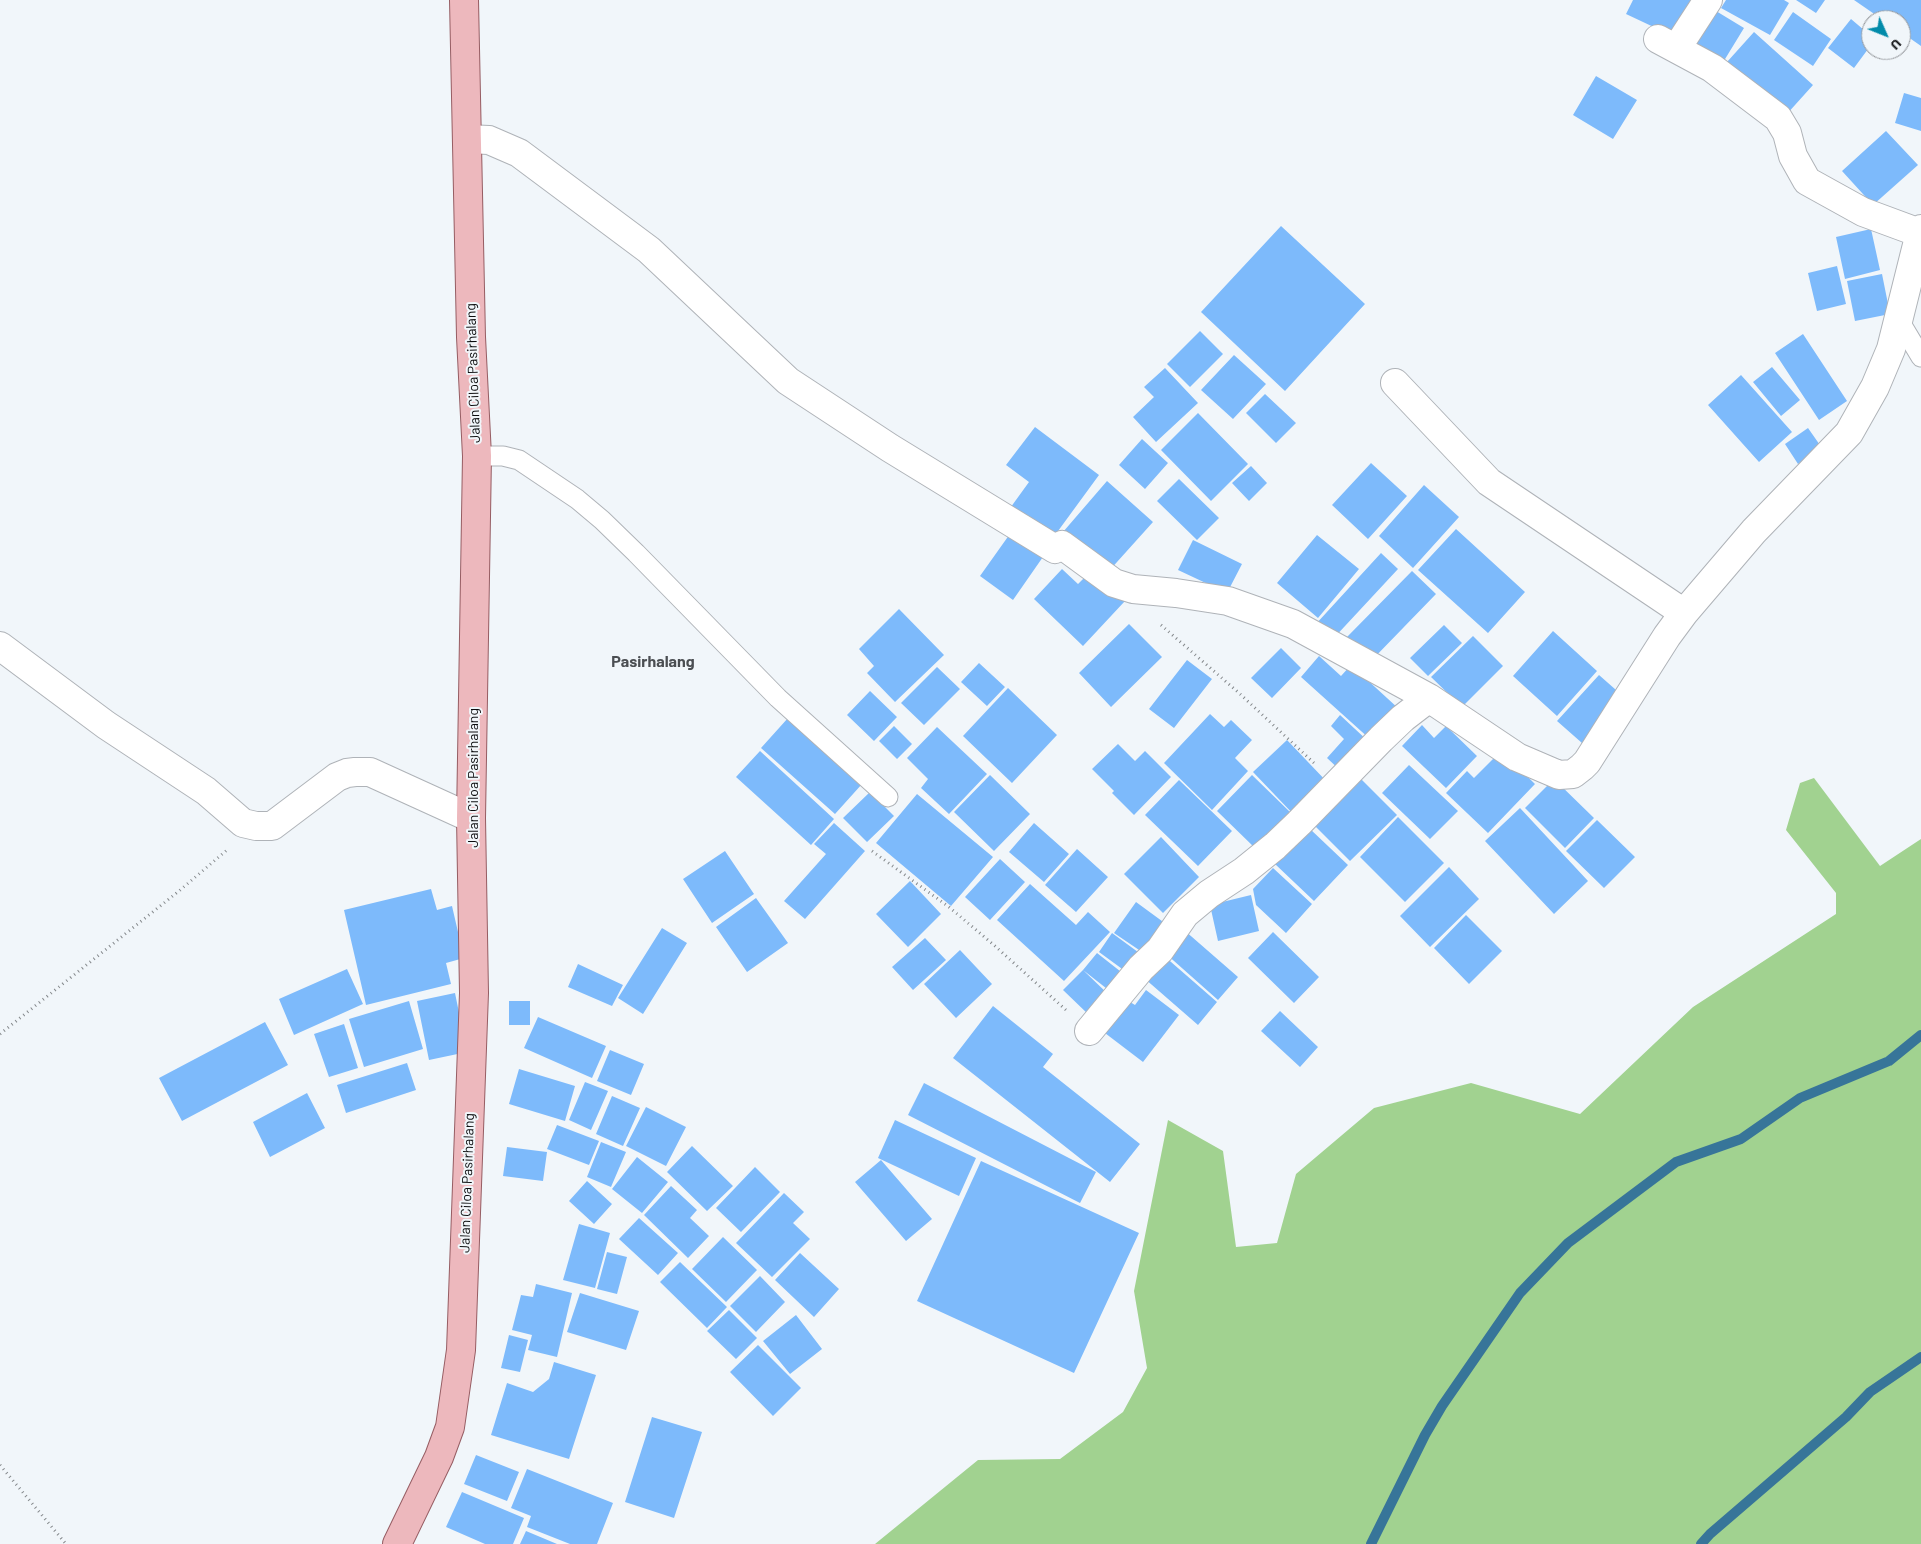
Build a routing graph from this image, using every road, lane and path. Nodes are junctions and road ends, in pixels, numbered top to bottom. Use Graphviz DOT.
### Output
graph roads {
  1 [pos="464,0"];
  2 [pos="1708,0"];
  3 [pos="1658,39"];
  4 [pos="1683,51"];
  5 [pos="467,139"];
  6 [pos="1920,231"];
  7 [pos="1897,317"];
  8 [pos="1921,357"];
  9 [pos="1395,382"];
  10 [pos="477,456"];
  11 [pos="1133,589"];
  12 [pos="1684,612"];
  13 [pos="0,646"];
  14 [pos="1429,698"];
  15 [pos="1336,784"];
  16 [pos="888,797"];
  17 [pos="471,818"];
  18 [pos="256,826"];
  19 [pos="872,851"];
  20 [pos="1089,1031"];
  21 [pos="0,1034"];
  22 [pos="0,1465"];
  23 [pos="66,1544"];
  24 [pos="397,1544"];
  1 -- 5 [label="main road, Jalan Ciloa Pasirhalang"];
  2 -- 4 [label="street"];
  3 -- 4 [label="street"];
  4 -- 6 [label="street"];
  5 -- 10 [label="main road, Jalan Ciloa Pasirhalang"];
  5 -- 11 [label="street"];
  6 -- 7 [label="street"];
  7 -- 8 [label="lane"];
  7 -- 12 [label="street"];
  9 -- 12 [label="street"];
  10 -- 16 [label="lane"];
  10 -- 17 [label="main road, Jalan Ciloa Pasirhalang"];
  11 -- 14 [label="street"];
  11 -- 15 [label="path"];
  12 -- 14 [label="street"];
  13 -- 18 [label="street"];
  14 -- 15 [label="street"];
  15 -- 20 [label="street"];
  17 -- 18 [label="street"];
  17 -- 24 [label="main road, Jalan Ciloa Pasirhalang"];
  18 -- 21 [label="path"];
  19 -- 20 [label="path"];
  22 -- 23 [label="path"];
}
